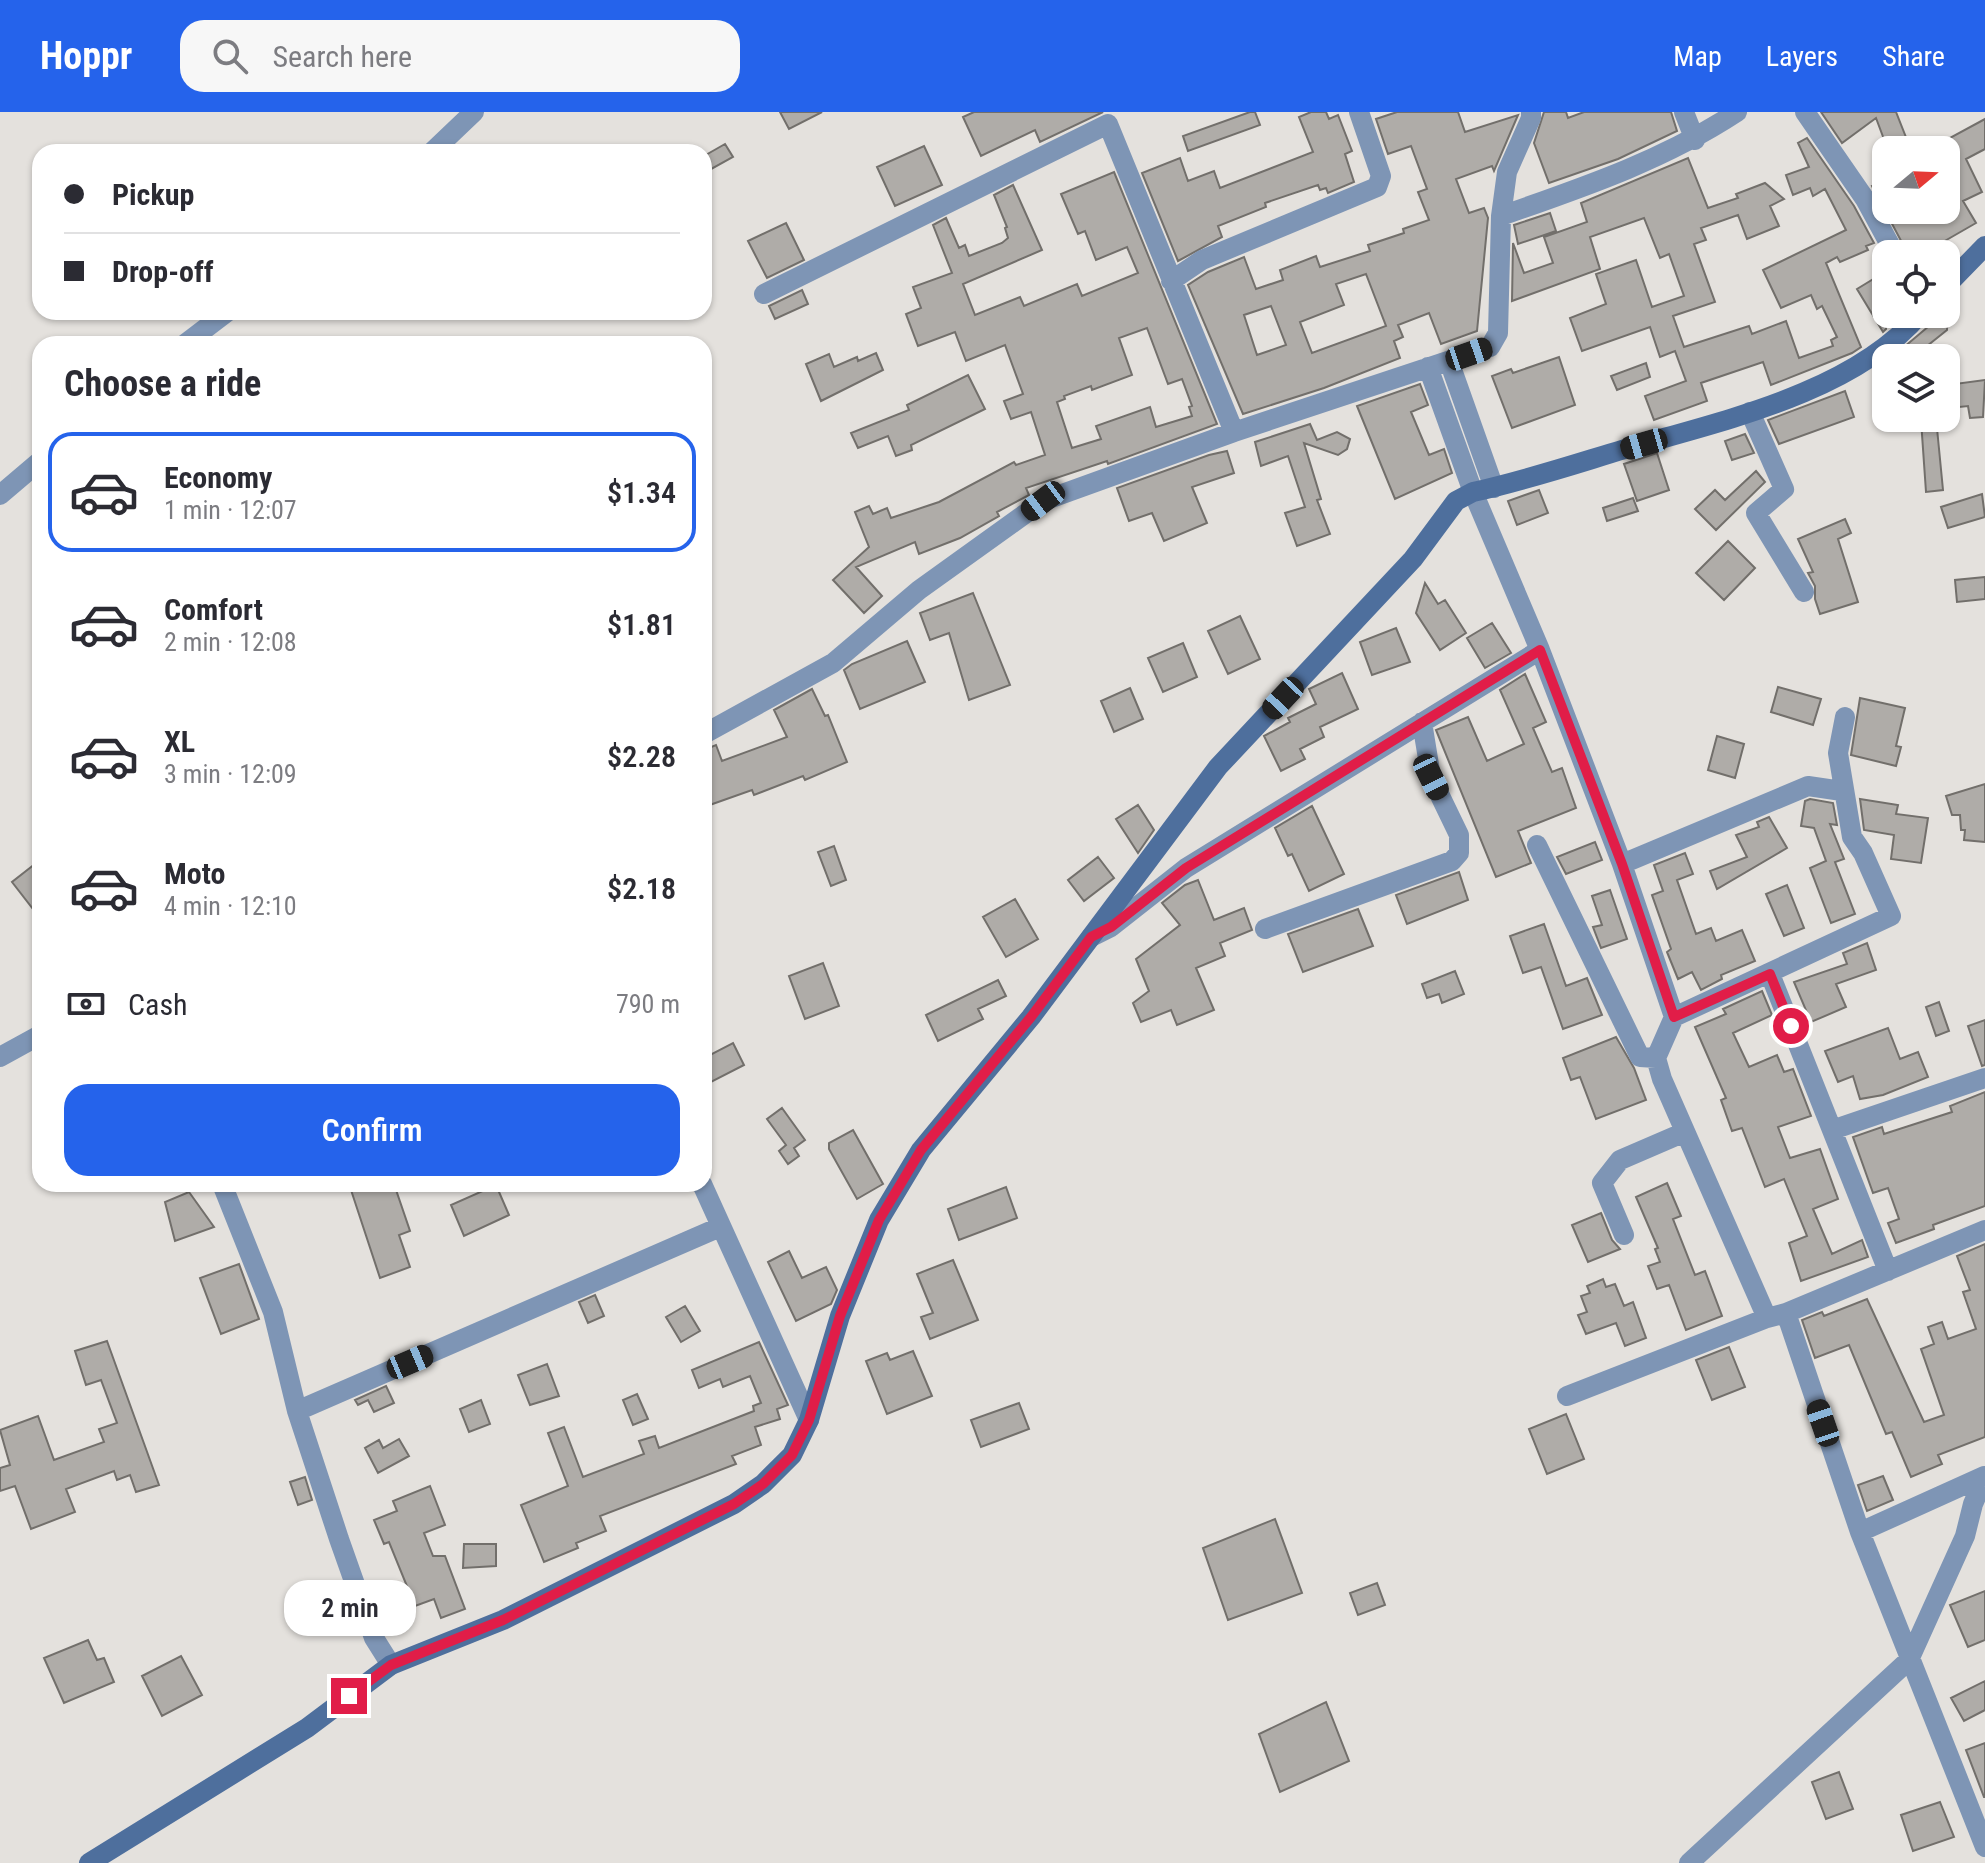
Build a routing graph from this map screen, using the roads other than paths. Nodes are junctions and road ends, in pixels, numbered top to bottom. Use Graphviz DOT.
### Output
graph roads {
  1 [pos="474,112"];
  2 [pos="1359,112"];
  3 [pos="1531,112"];
  4 [pos="1684,112"];
  5 [pos="1737,112"];
  6 [pos="1805,112"];
  7 [pos="1695,140"];
  8 [pos="440,144"];
  9 [pos="1501,216"];
  10 [pos="1887,240"];
  11 [pos="1985,246"];
  12 [pos="1960,272"];
  13 [pos="1171,281"];
  14 [pos="764,294"];
  15 [pos="216,320"];
  16 [pos="1908,328"];
  17 [pos="196,336"];
  18 [pos="1449,361"];
  19 [pos="1428,367"];
  20 [pos="1750,412"];
  21 [pos="1234,432"];
  22 [pos="32,468"];
  23 [pos="1494,488"];
  24 [pos="1473,492"];
  25 [pos="0,495"];
  26 [pos="1804,592"];
  27 [pos="1540,650"];
  28 [pos="1845,717"];
  29 [pos="1422,722"];
  30 [pos="712,730"];
  31 [pos="1842,791"];
  32 [pos="1537,845"];
  33 [pos="1622,864"];
  34 [pos="1265,929"];
  35 [pos="1091,937"];
  36 [pos="1770,974"];
  37 [pos="1674,1017"];
  38 [pos="32,1039"];
  39 [pos="0,1057"];
  40 [pos="1656,1058"];
  41 [pos="1985,1078"];
  42 [pos="1832,1130"];
  43 [pos="1685,1132"];
  44 [pos="225,1192"];
  45 [pos="705,1192"];
  46 [pos="720,1227"];
  47 [pos="1985,1230"];
  48 [pos="1624,1235"];
  49 [pos="1888,1271"];
  50 [pos="1777,1315"];
  51 [pos="1567,1396"];
  52 [pos="297,1411"];
  53 [pos="809,1420"];
  54 [pos="1985,1476"];
  55 [pos="1860,1532"];
  56 [pos="1909,1660"];
  57 [pos="391,1665"];
  58 [pos="1982,1825"];
  59 [pos="1985,1847"];
  60 [pos="89,1863"];
  61 [pos="1689,1863"];
  1 -- 8 [label="street"];
  2 -- 13 [label="street"];
  3 -- 9 [label="street"];
  4 -- 7 [label="street"];
  5 -- 7 [label="street"];
  6 -- 10 [label="street"];
  7 -- 9 [label="street"];
  9 -- 18 [label="street"];
  11 -- 12 [label="street"];
  13 -- 14 [label="street"];
  13 -- 21 [label="street"];
  15 -- 17 [label="street"];
  16 -- 20 [label="street"];
  18 -- 19 [label="street"];
  18 -- 23 [label="street"];
  19 -- 21 [label="street"];
  19 -- 24 [label="street"];
  20 -- 23 [label="street"];
  20 -- 26 [label="street"];
  21 -- 30 [label="street"];
  22 -- 25 [label="street"];
  23 -- 24 [label="street"];
  24 -- 27 [label="street"];
  24 -- 35 [label="street"];
  27 -- 29 [label="street"];
  27 -- 33 [label="street"];
  28 -- 31 [label="street"];
  29 -- 34 [label="street"];
  29 -- 35 [label="street"];
  31 -- 33 [label="street"];
  31 -- 36 [label="street"];
  32 -- 40 [label="street"];
  33 -- 37 [label="street"];
  35 -- 53 [label="street"];
  36 -- 37 [label="street"];
  36 -- 42 [label="street"];
  37 -- 40 [label="street"];
  38 -- 39 [label="street"];
  40 -- 43 [label="street"];
  41 -- 42 [label="street"];
  42 -- 49 [label="street"];
  43 -- 48 [label="street"];
  43 -- 50 [label="street"];
  44 -- 52 [label="street"];
  45 -- 46 [label="street"];
  46 -- 52 [label="street"];
  46 -- 53 [label="street"];
  47 -- 49 [label="street"];
  49 -- 50 [label="street"];
  50 -- 51 [label="street"];
  50 -- 55 [label="street"];
  52 -- 57 [label="street"];
  53 -- 57 [label="street"];
  54 -- 55 [label="street"];
  54 -- 56 [label="street"];
  55 -- 56 [label="street"];
  56 -- 58 [label="street"];
  56 -- 61 [label="street"];
  57 -- 60 [label="street"];
  58 -- 59 [label="street"];
}
